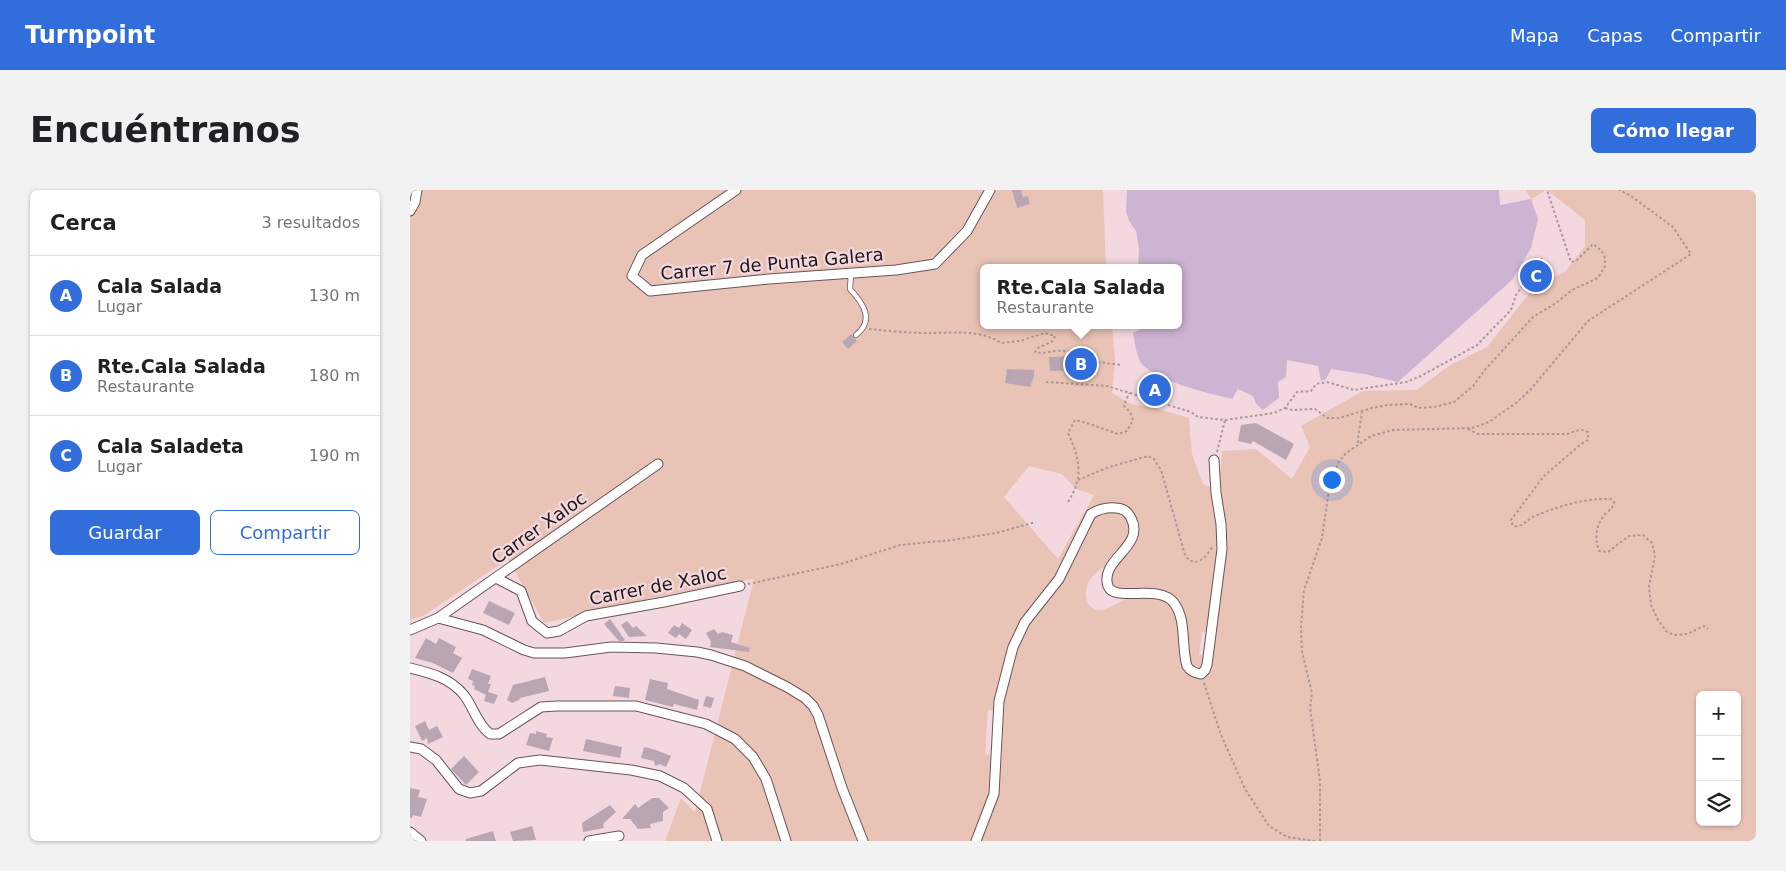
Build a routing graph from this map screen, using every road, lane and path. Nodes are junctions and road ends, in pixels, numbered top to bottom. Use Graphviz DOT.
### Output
graph roads {
  1 [pos="416,190"];
  2 [pos="736,190"];
  3 [pos="990,190"];
  4 [pos="1546,190"];
  5 [pos="1619,190"];
  6 [pos="410,211"];
  7 [pos="1542,258"];
  8 [pos="851,273"];
  9 [pos="864,328"];
  10 [pos="856,335"];
  11 [pos="1122,365"];
  12 [pos="1046,382"];
  13 [pos="1129,393"];
  14 [pos="1285,408"];
  15 [pos="1362,411"];
  16 [pos="1225,420"];
  17 [pos="1466,428"];
  18 [pos="1358,444"];
  19 [pos="1214,460"];
  20 [pos="658,464"];
  21 [pos="1078,480"];
  22 [pos="1068,502"];
  23 [pos="1036,522"];
  24 [pos="1213,540"];
  25 [pos="496,578"];
  26 [pos="740,586"];
  27 [pos="438,618"];
  28 [pos="1708,629"];
  29 [pos="410,630"];
  30 [pos="410,668"];
  31 [pos="1201,674"];
  32 [pos="410,746"];
  33 [pos="410,832"];
  34 [pos="619,836"];
  35 [pos="421,841"];
  36 [pos="589,841"];
  37 [pos="718,841"];
  38 [pos="786,841"];
  39 [pos="863,841"];
  40 [pos="976,841"];
  41 [pos="1315,841"];
  42 [pos="1320,841"];
  1 -- 6 [label="street"];
  2 -- 8 [label="street, Carrer 7 de Punta Galera"];
  3 -- 8 [label="street, Carrer 7 de Punta Galera"];
  4 -- 15 [label="path"];
  5 -- 17 [label="path"];
  7 -- 14 [label="path"];
  8 -- 9 [label="lane"];
  9 -- 10 [label="lane"];
  9 -- 11 [label="path"];
  12 -- 13 [label="path"];
  13 -- 16 [label="path"];
  13 -- 21 [label="path"];
  14 -- 15 [label="path"];
  14 -- 16 [label="path"];
  15 -- 18 [label="path"];
  16 -- 19 [label="path"];
  17 -- 18 [label="path"];
  17 -- 28 [label="path"];
  18 -- 42 [label="path"];
  19 -- 31 [label="street"];
  20 -- 25 [label="street, Carrer Xaloc"];
  21 -- 22 [label="path"];
  21 -- 24 [label="path"];
  23 -- 26 [label="path"];
  25 -- 26 [label="street, Carrer de Xaloc"];
  25 -- 27 [label="street, Carrer Xaloc"];
  27 -- 29 [label="street, Carrer Xaloc"];
  27 -- 39 [label="street"];
  30 -- 38 [label="street"];
  31 -- 40 [label="street"];
  31 -- 41 [label="path"];
  32 -- 37 [label="street"];
  33 -- 35 [label="street"];
  34 -- 36 [label="street"];
}
